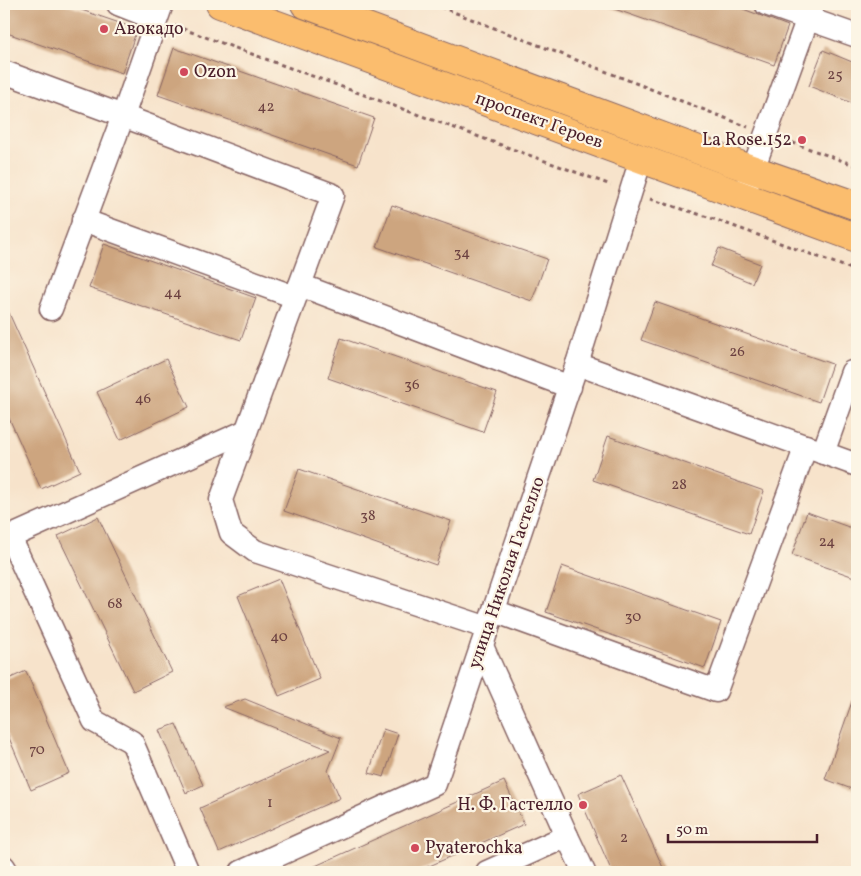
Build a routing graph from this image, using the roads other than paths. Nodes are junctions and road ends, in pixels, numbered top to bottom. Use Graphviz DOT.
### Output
graph roads {
  1 [pos="118,4"];
  2 [pos="220,4"];
  3 [pos="305,4"];
  4 [pos="766,4"];
  5 [pos="811,11"];
  6 [pos="159,12"];
  7 [pos="857,36"];
  8 [pos="4,72"];
  9 [pos="123,116"];
  10 [pos="641,159"];
  11 [pos="754,170"];
  12 [pos="743,196"];
  13 [pos="857,206"];
  14 [pos="83,220"];
  15 [pos="857,238"];
  16 [pos="297,291"];
  17 [pos="51,309"];
  18 [pos="577,364"];
  19 [pos="857,374"];
  20 [pos="570,386"];
  21 [pos="246,432"];
  22 [pos="815,450"];
  23 [pos="857,465"];
  24 [pos="488,628"];
  25 [pos="568,836"];
  26 [pos="272,866"];
  27 [pos="4,867"];
  28 [pos="6,872"];
  29 [pos="188,872"];
  30 [pos="241,872"];
  31 [pos="487,872"];
  32 [pos="584,872"];
  1 -- 6 [label="street"];
  2 -- 10 [label="main road, проспект Героев"];
  3 -- 11 [label="main road, проспект Героев"];
  4 -- 5 [label="street"];
  5 -- 7 [label="street"];
  5 -- 11 [label="street"];
  6 -- 9 [label="street"];
  8 -- 9 [label="street"];
  9 -- 14 [label="street"];
  9 -- 16 [label="street"];
  10 -- 12 [label="main road, проспект Героев"];
  10 -- 18 [label="street, улица Николая Гастелло"];
  11 -- 12 [label="street"];
  11 -- 13 [label="main road, проспект Героев"];
  12 -- 15 [label="main road, проспект Героев"];
  14 -- 16 [label="street"];
  14 -- 17 [label="street"];
  16 -- 20 [label="street"];
  16 -- 21 [label="street"];
  18 -- 20 [label="street, улица Николая Гастелло"];
  18 -- 22 [label="street"];
  19 -- 22 [label="street"];
  20 -- 24 [label="street, улица Николая Гастелло"];
  21 -- 24 [label="street"];
  21 -- 29 [label="street"];
  22 -- 23 [label="street"];
  22 -- 24 [label="street"];
  24 -- 25 [label="street"];
  24 -- 26 [label="street, улица Николая Гастелло"];
  25 -- 31 [label="street"];
  25 -- 32 [label="street"];
  26 -- 30 [label="street, улица Николая Гастелло"];
  27 -- 28 [label="street"];
}
